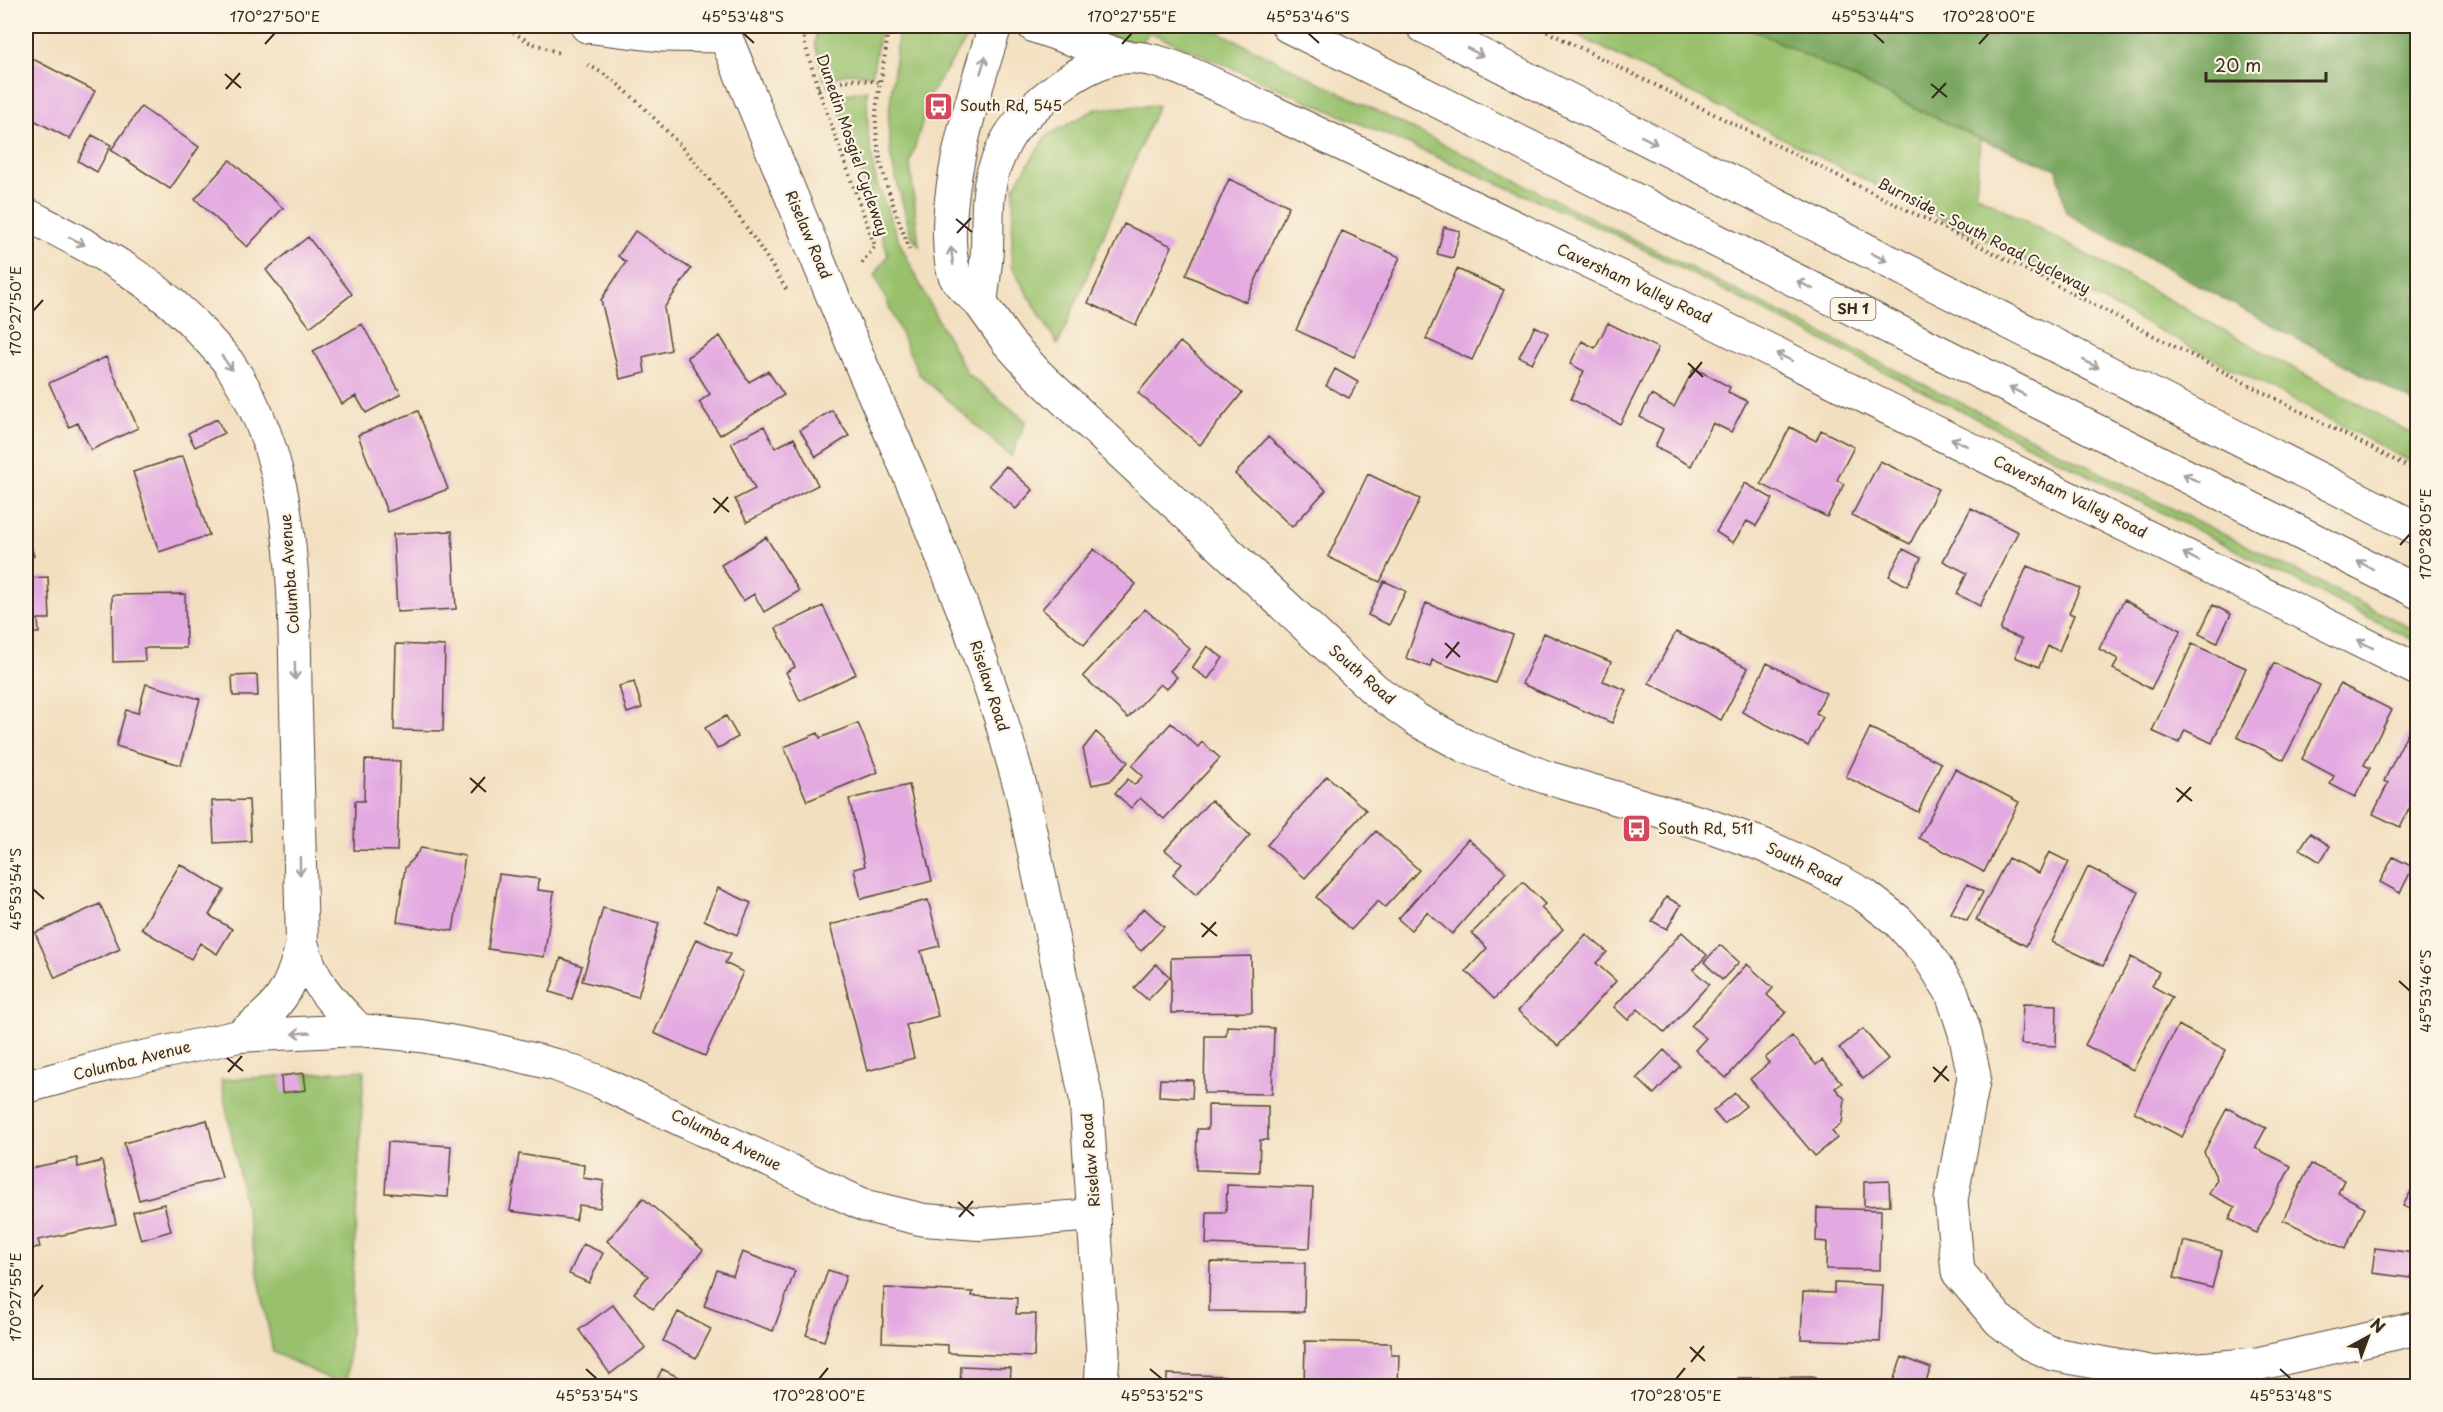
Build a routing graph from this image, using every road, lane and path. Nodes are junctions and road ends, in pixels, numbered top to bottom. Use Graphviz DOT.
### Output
graph roads {
  1 [pos="503,26"];
  2 [pos="587,26"];
  3 [pos="803,26"];
  4 [pos="888,26"];
  5 [pos="995,26"];
  6 [pos="1034,26"];
  7 [pos="1288,26"];
  8 [pos="1423,26"];
  9 [pos="1536,26"];
  10 [pos="722,31"];
  11 [pos="563,54"];
  12 [pos="1124,57"];
  13 [pos="584,63"];
  14 [pos="880,82"];
  15 [pos="818,88"];
  16 [pos="26,214"];
  17 [pos="915,262"];
  18 [pos="857,265"];
  19 [pos="790,295"];
  20 [pos="981,304"];
  21 [pos="2418,472"];
  22 [pos="2418,529"];
  23 [pos="2418,592"];
  24 [pos="2418,670"];
  25 [pos="302,943"];
  26 [pos="359,1030"];
  27 [pos="239,1036"];
  28 [pos="26,1088"];
  29 [pos="1095,1215"];
  30 [pos="2418,1328"];
  31 [pos="1101,1386"];
  1 -- 11 [label="path"];
  2 -- 10 [label="main road"];
  3 -- 15 [label="path, Dunedin Mosgiel Cycleway"];
  4 -- 14 [label="path, Dunedin Mosgiel Cycleway"];
  20 -- 5 [label="main road, South Road, one-way"];
  6 -- 12 [label="main road"];
  23 -- 7 [label="main road, SH 1, one-way"];
  8 -- 22 [label="main road, one-way"];
  9 -- 21 [label="path, Burnside - South Road Cycleway"];
  10 -- 29 [label="main road, Riselaw Road"];
  12 -- 20 [label="street, Caversham Valley Road"];
  24 -- 12 [label="street, Caversham Valley Road, one-way"];
  13 -- 19 [label="path"];
  14 -- 15 [label="path"];
  14 -- 17 [label="path, Dunedin Mosgiel Cycleway"];
  15 -- 18 [label="path, Dunedin Mosgiel Cycleway"];
  16 -- 25 [label="street, Columba Avenue, one-way"];
  20 -- 30 [label="main road, South Road"];
  25 -- 26 [label="street, Columba Avenue"];
  25 -- 27 [label="street, Columba Avenue"];
  26 -- 27 [label="street, Columba Avenue, one-way"];
  26 -- 29 [label="street, Columba Avenue"];
  27 -- 28 [label="street, Columba Avenue"];
  29 -- 31 [label="main road, Riselaw Road"];
}
